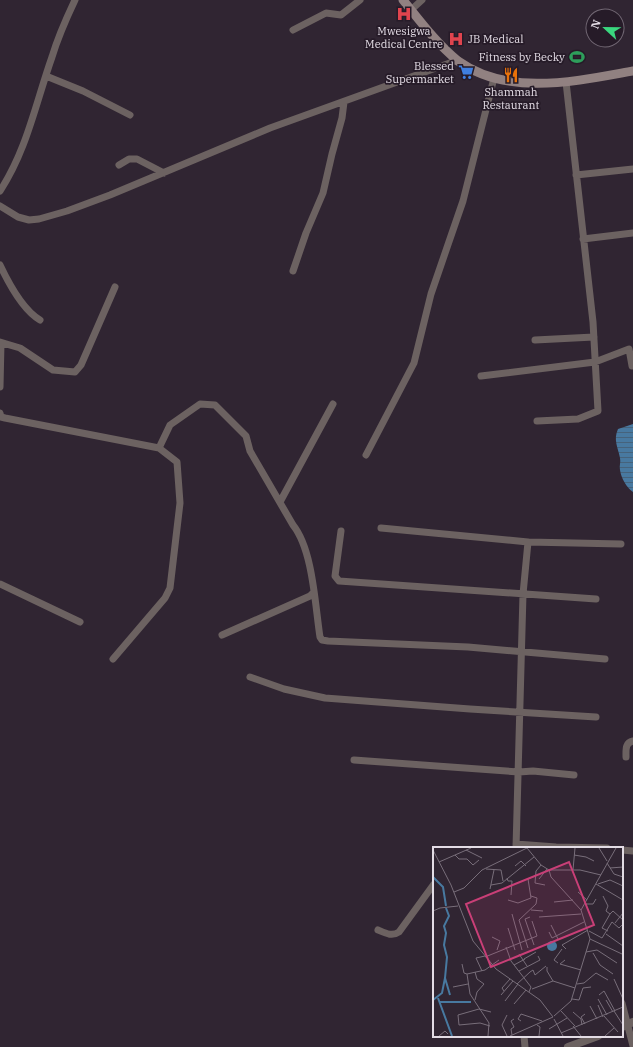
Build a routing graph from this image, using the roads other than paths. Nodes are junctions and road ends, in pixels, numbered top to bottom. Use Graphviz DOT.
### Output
graph roads {
  1 [pos="75,0"];
  2 [pos="360,0"];
  3 [pos="403,0"];
  4 [pos="422,0"];
  5 [pos="411,10"];
  6 [pos="293,30"];
  7 [pos="458,60"];
  8 [pos="633,72"];
  9 [pos="46,76"];
  10 [pos="494,78"];
  11 [pos="566,82"];
  12 [pos="344,102"];
  13 [pos="130,115"];
  14 [pos="119,165"];
  15 [pos="633,169"];
  16 [pos="164,172"];
  17 [pos="576,175"];
  18 [pos="3,182"];
  19 [pos="0,191"];
  20 [pos="0,206"];
  21 [pos="633,233"];
  22 [pos="583,239"];
  23 [pos="0,265"];
  24 [pos="293,271"];
  25 [pos="115,287"];
  26 [pos="40,320"];
  27 [pos="594,337"];
  28 [pos="535,340"];
  29 [pos="0,343"];
  30 [pos="595,362"];
  31 [pos="632,366"];
  32 [pos="481,376"];
  33 [pos="0,387"];
  34 [pos="333,404"];
  35 [pos="0,413"];
  36 [pos="537,421"];
  37 [pos="158,448"];
  38 [pos="366,455"];
  39 [pos="280,502"];
  40 [pos="381,528"];
  41 [pos="341,532"];
  42 [pos="528,542"];
  43 [pos="621,544"];
  44 [pos="0,584"];
  45 [pos="314,592"];
  46 [pos="523,594"];
  47 [pos="596,599"];
  48 [pos="80,622"];
  49 [pos="222,635"];
  50 [pos="522,652"];
  51 [pos="113,659"];
  52 [pos="605,659"];
  53 [pos="250,677"];
  54 [pos="520,712"];
  55 [pos="596,717"];
  56 [pos="633,741"];
  57 [pos="626,757"];
  58 [pos="354,760"];
  59 [pos="519,772"];
  60 [pos="574,775"];
  61 [pos="516,846"];
  62 [pos="556,847"];
  63 [pos="623,850"];
  64 [pos="633,851"];
  65 [pos="433,885"];
  66 [pos="378,930"];
  67 [pos="623,1006"];
  68 [pos="628,1024"];
  69 [pos="524,1037"];
  70 [pos="595,1037"];
  71 [pos="633,1046"];
  72 [pos="525,1047"];
  73 [pos="568,1047"];
  1 -- 9 [label="street"];
  2 -- 6 [label="street"];
  3 -- 5 [label="main road"];
  4 -- 5 [label="street"];
  5 -- 7 [label="main road"];
  7 -- 10 [label="main road"];
  7 -- 12 [label="street"];
  8 -- 11 [label="main road"];
  9 -- 13 [label="street"];
  9 -- 18 [label="street"];
  10 -- 11 [label="main road"];
  10 -- 38 [label="street"];
  11 -- 17 [label="street"];
  12 -- 16 [label="street"];
  12 -- 24 [label="street"];
  14 -- 16 [label="street"];
  15 -- 17 [label="street"];
  16 -- 20 [label="street"];
  17 -- 22 [label="street"];
  18 -- 19 [label="street"];
  21 -- 22 [label="street"];
  22 -- 27 [label="street"];
  23 -- 26 [label="street"];
  25 -- 29 [label="street"];
  27 -- 28 [label="street"];
  27 -- 30 [label="street"];
  29 -- 33 [label="street"];
  30 -- 31 [label="street"];
  30 -- 32 [label="street"];
  30 -- 36 [label="street"];
  34 -- 39 [label="street"];
  35 -- 37 [label="street"];
  37 -- 39 [label="street"];
  37 -- 51 [label="street"];
  39 -- 45 [label="street"];
  40 -- 42 [label="street"];
  41 -- 46 [label="street"];
  42 -- 43 [label="street"];
  42 -- 46 [label="street"];
  44 -- 48 [label="street"];
  45 -- 49 [label="street"];
  45 -- 50 [label="street"];
  46 -- 47 [label="street"];
  46 -- 50 [label="street"];
  50 -- 52 [label="street"];
  50 -- 54 [label="street"];
  53 -- 54 [label="street"];
  54 -- 55 [label="street"];
  54 -- 59 [label="street"];
  56 -- 57 [label="street"];
  58 -- 59 [label="street"];
  59 -- 60 [label="street"];
  59 -- 61 [label="street"];
  61 -- 62 [label="street"];
  63 -- 64 [label="street"];
  65 -- 66 [label="street"];
  67 -- 68 [label="street"];
  68 -- 71 [label="street"];
  69 -- 72 [label="street"];
  70 -- 73 [label="street"];
}
